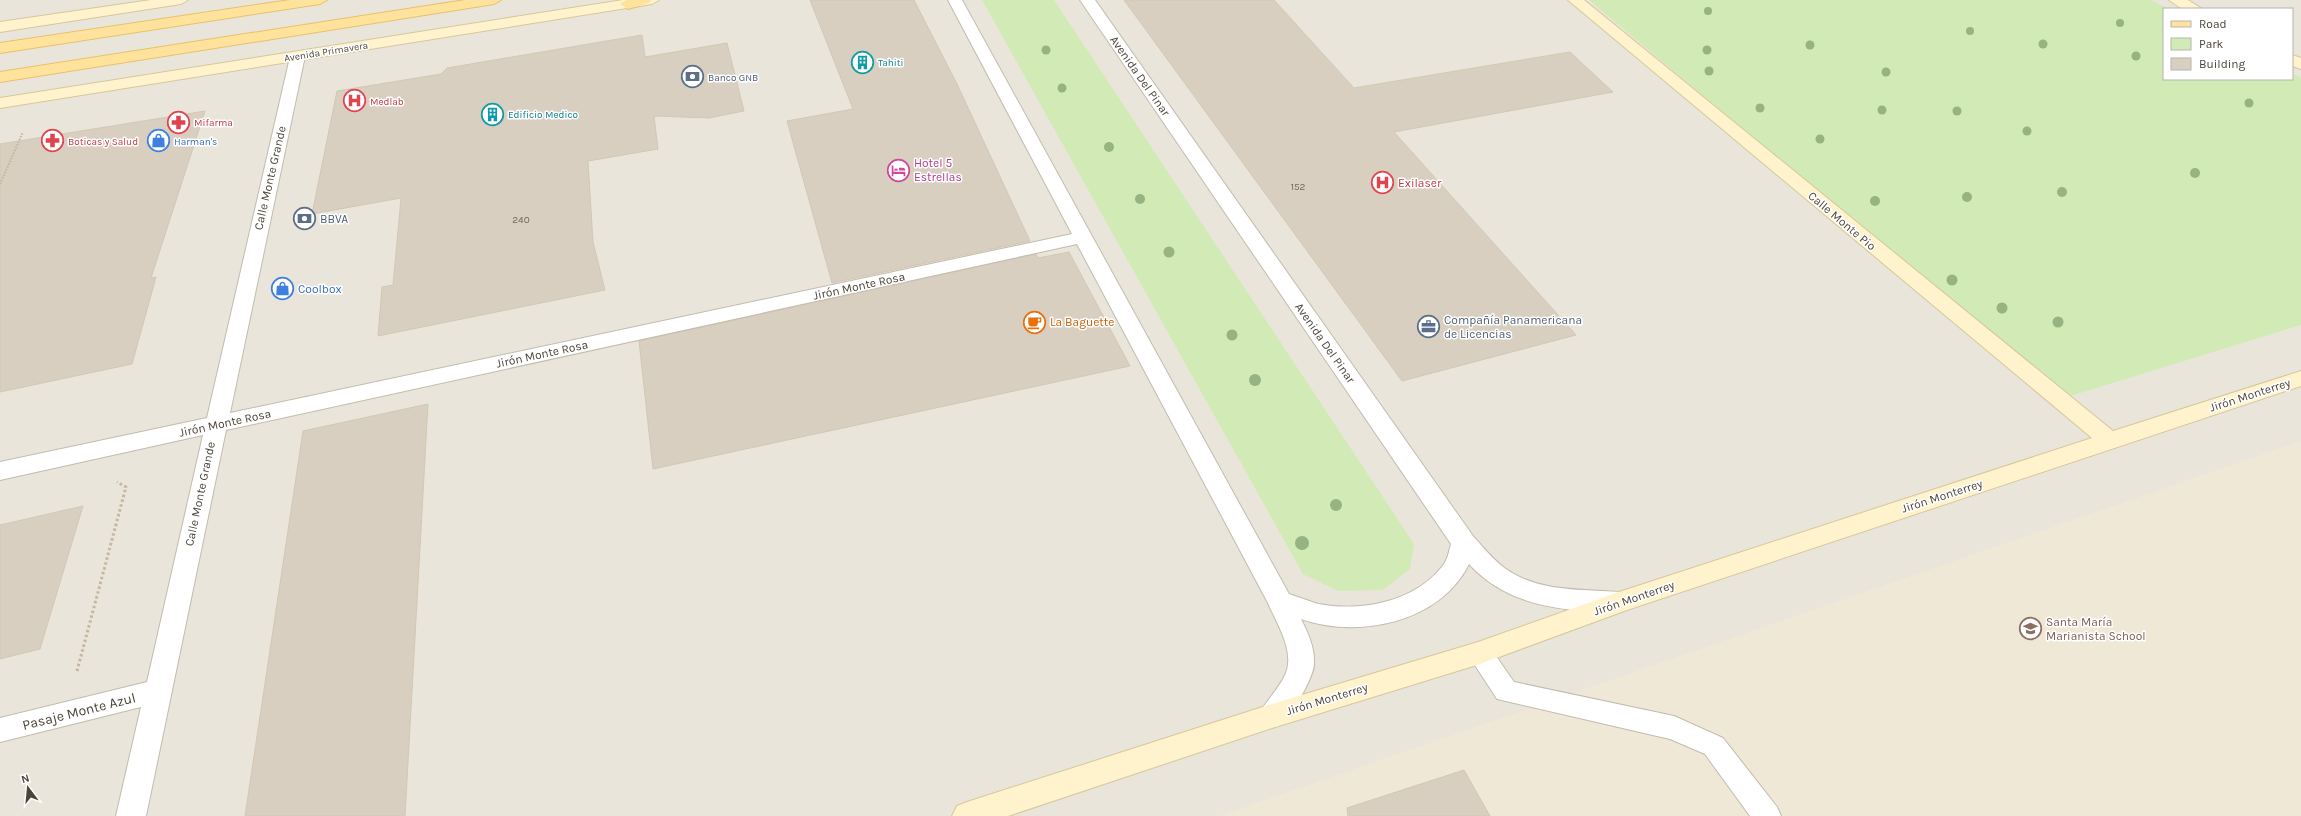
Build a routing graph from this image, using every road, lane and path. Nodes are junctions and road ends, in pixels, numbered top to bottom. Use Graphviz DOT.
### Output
graph roads {
  1 [pos="181,0"];
  2 [pos="320,0"];
  3 [pos="494,0"];
  4 [pos="644,0"];
  5 [pos="652,0"];
  6 [pos="955,0"];
  7 [pos="1087,0"];
  8 [pos="1575,0"];
  9 [pos="2176,0"];
  10 [pos="628,4"];
  11 [pos="2192,8"];
  12 [pos="0,27"];
  13 [pos="0,48"];
  14 [pos="297,56"];
  15 [pos="0,77"];
  16 [pos="0,103"];
  17 [pos="24,130"];
  18 [pos="0,184"];
  19 [pos="1084,237"];
  20 [pos="2301,378"];
  21 [pos="215,425"];
  22 [pos="2110,441"];
  23 [pos="0,471"];
  24 [pos="112,479"];
  25 [pos="1464,543"];
  26 [pos="1280,601"];
  27 [pos="1619,602"];
  28 [pos="1480,653"];
  29 [pos="159,691"];
  30 [pos="66,714"];
  31 [pos="1272,716"];
  32 [pos="0,730"];
  33 [pos="130,816"];
  34 [pos="967,816"];
  35 [pos="1767,816"];
  1 -- 12 [label="street"];
  2 -- 13 [label="main road"];
  3 -- 15 [label="main road"];
  4 -- 10 [label="main road"];
  5 -- 10 [label="street, Avenida Primavera"];
  6 -- 19 [label="street"];
  7 -- 25 [label="street, Avenida Del Pinar"];
  8 -- 22 [label="street, Calle Monte Pio"];
  9 -- 11 [label="street"];
  10 -- 14 [label="street, Avenida Primavera"];
  14 -- 16 [label="street, Avenida Primavera"];
  14 -- 21 [label="street, Calle Monte Grande"];
  17 -- 18 [label="path"];
  19 -- 21 [label="street, Jirón Monte Rosa"];
  19 -- 26 [label="street"];
  20 -- 22 [label="street, Jirón Monterrey"];
  21 -- 23 [label="street, Jirón Monte Rosa"];
  21 -- 29 [label="street, Calle Monte Grande"];
  22 -- 27 [label="street, Jirón Monterrey"];
  24 -- 30 [label="path"];
  25 -- 26 [label="street"];
  25 -- 27 [label="street, Avenida Del Pinar"];
  26 -- 31 [label="street"];
  27 -- 28 [label="street, Jirón Monterrey"];
  28 -- 31 [label="street, Jirón Monterrey"];
  28 -- 35 [label="lane"];
  29 -- 30 [label="street, Pasaje Monte Azul"];
  29 -- 33 [label="street, Calle Monte Grande"];
  30 -- 32 [label="street, Pasaje Monte Azul"];
  31 -- 34 [label="street, Jirón Monterrey"];
}
